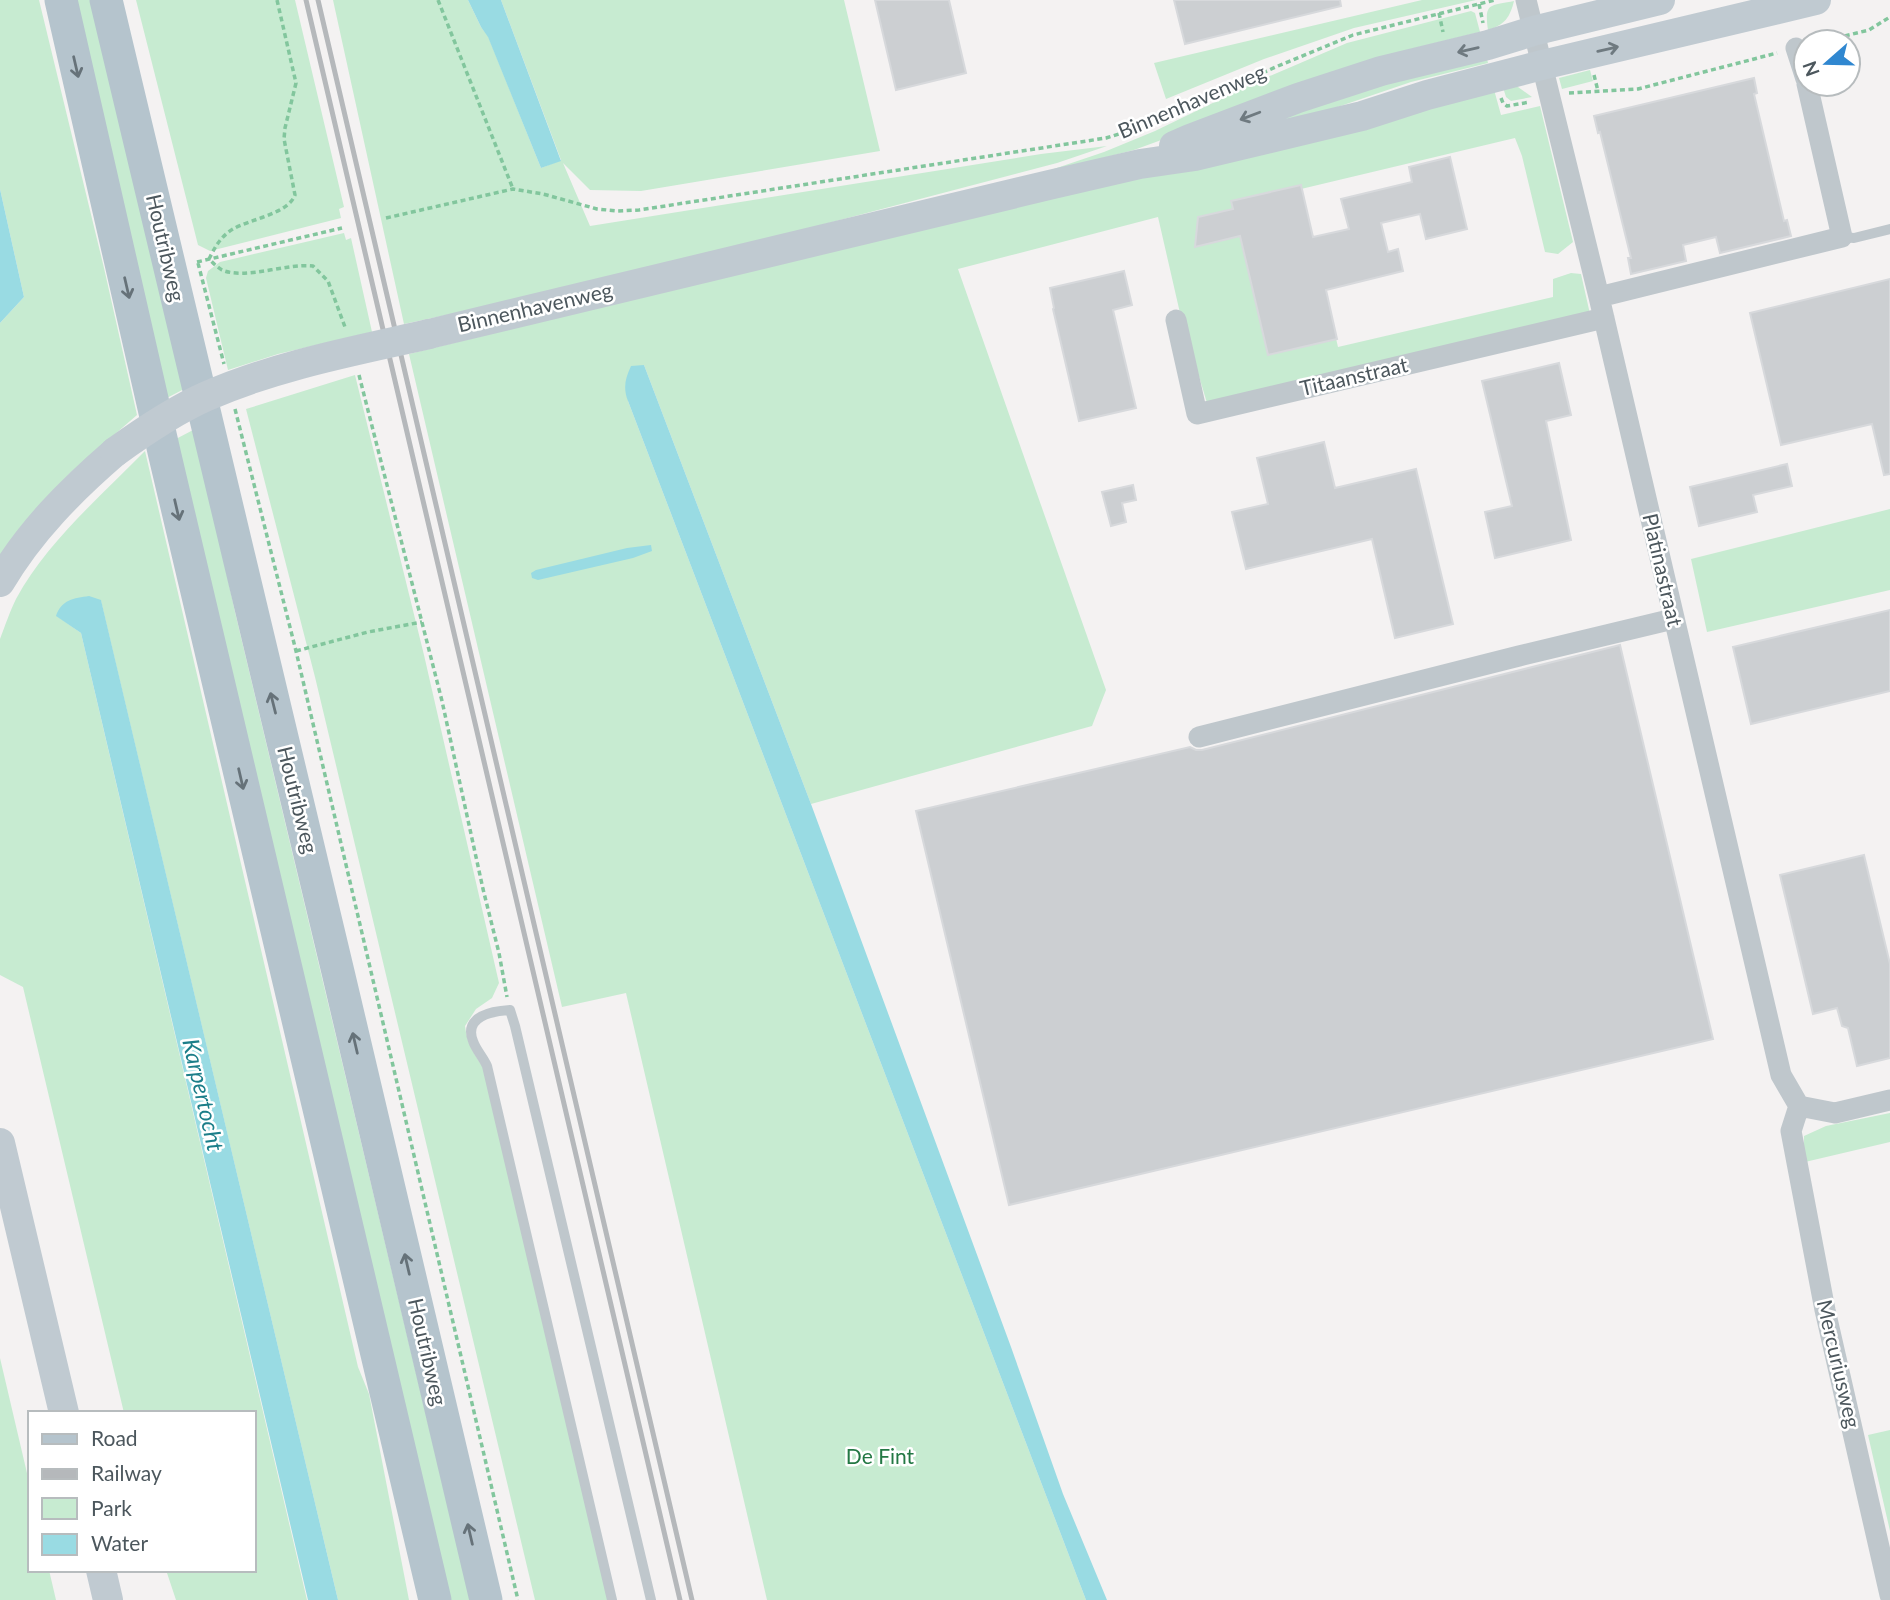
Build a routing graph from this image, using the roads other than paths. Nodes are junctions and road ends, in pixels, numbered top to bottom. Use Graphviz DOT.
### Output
graph roads {
  1 [pos="61,0"];
  2 [pos="106,0"];
  3 [pos="1526,0"];
  4 [pos="1660,0"];
  5 [pos="1816,0"];
  6 [pos="1533,31"];
  7 [pos="1542,65"];
  8 [pos="1811,98"];
  9 [pos="1140,163"];
  10 [pos="1890,229"];
  11 [pos="1842,237"];
  12 [pos="1599,297"];
  13 [pos="1604,318"];
  14 [pos="1176,320"];
  15 [pos="0,582"];
  16 [pos="1673,619"];
  17 [pos="1199,737"];
  18 [pos="1890,1100"];
  19 [pos="1799,1106"];
  20 [pos="0,1143"];
  21 [pos="64,1411"];
  22 [pos="101,1572"];
  23 [pos="1890,1595"];
  24 [pos="108,1600"];
  25 [pos="435,1600"];
  26 [pos="486,1600"];
  27 [pos="612,1600"];
  28 [pos="652,1600"];
  1 -- 25 [label="main road, one-way"];
  26 -- 2 [label="main road, Houtribweg, one-way"];
  3 -- 6 [label="street, Platinastraat"];
  4 -- 6 [label="main road, Binnenhavenweg"];
  7 -- 5 [label="main road, Binnenhavenweg, one-way"];
  6 -- 7 [label="street, Platinastraat"];
  6 -- 9 [label="main road, Binnenhavenweg, one-way"];
  7 -- 9 [label="main road, Binnenhavenweg"];
  7 -- 12 [label="street, Platinastraat"];
  8 -- 11 [label="street"];
  9 -- 15 [label="main road, Binnenhavenweg, bridge"];
  10 -- 11 [label="lane"];
  11 -- 12 [label="street"];
  12 -- 13 [label="street, Platinastraat"];
  13 -- 14 [label="street, Titaanstraat"];
  13 -- 16 [label="street, Platinastraat"];
  16 -- 17 [label="street"];
  16 -- 19 [label="street, Platinastraat"];
  18 -- 19 [label="street"];
  19 -- 23 [label="street, Mercuriusweg"];
  20 -- 21 [label="main road"];
  22 -- 24 [label="main road"];
  27 -- 28 [label="lane"];
}
